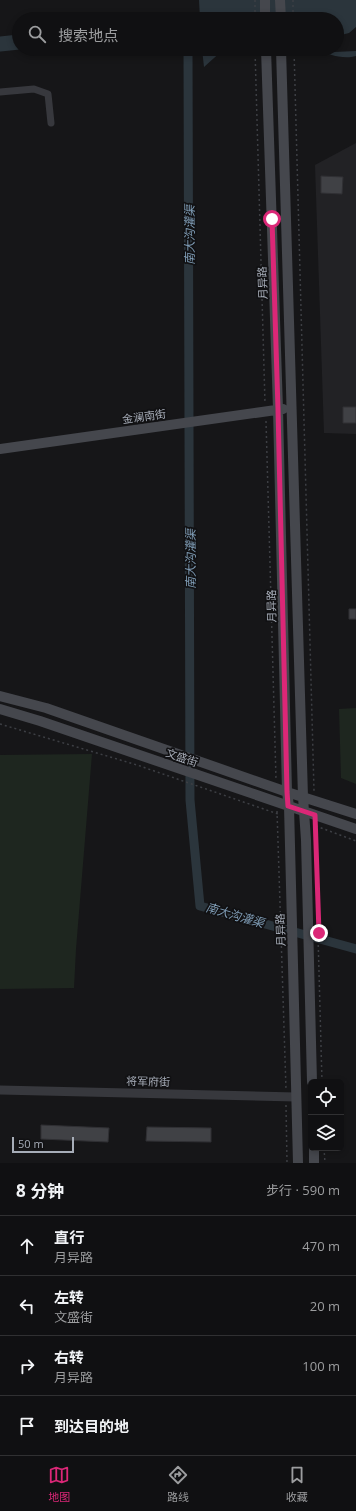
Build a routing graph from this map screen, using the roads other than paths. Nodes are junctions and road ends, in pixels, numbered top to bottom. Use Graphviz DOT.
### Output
graph roads {
  1 [pos="264,0"];
  2 [pos="280,0"];
  3 [pos="265,12"];
  4 [pos="281,12"];
  5 [pos="266,56"];
  6 [pos="281,56"];
  7 [pos="0,92"];
  8 [pos="51,122"];
  9 [pos="291,408"];
  10 [pos="278,409"];
  11 [pos="0,448"];
  12 [pos="0,696"];
  13 [pos="0,709"];
  14 [pos="287,792"];
  15 [pos="303,797"];
  16 [pos="288,806"];
  17 [pos="305,812"];
  18 [pos="356,814"];
  19 [pos="356,829"];
  20 [pos="312,1079"];
  21 [pos="0,1090"];
  22 [pos="291,1097"];
  23 [pos="314,1151"];
  24 [pos="298,1163"];
  25 [pos="314,1163"];
  1 -- 3 [label="main road"];
  2 -- 4 [label="main road"];
  5 -- 10 [label="main road, 月异路"];
  6 -- 9 [label="main road"];
  7 -- 8 [label="street"];
  9 -- 10 [label="main road, 金澜南街"];
  9 -- 15 [label="main road"];
  10 -- 11 [label="main road, 金澜南街"];
  10 -- 14 [label="main road, 月异路"];
  12 -- 14 [label="main road, 文盛街"];
  13 -- 16 [label="main road, 文盛街"];
  14 -- 15 [label="main road, 文盛街"];
  14 -- 16 [label="main road, 月异路"];
  15 -- 17 [label="main road"];
  15 -- 18 [label="main road, 文盛街"];
  16 -- 17 [label="main road, 文盛街"];
  16 -- 22 [label="main road, 月异路"];
  17 -- 19 [label="main road, 文盛街"];
  17 -- 20 [label="main road"];
  21 -- 22 [label="street, 将军府街"];
  22 -- 24 [label="main road, 月异路"];
  23 -- 25 [label="main road"];
}
